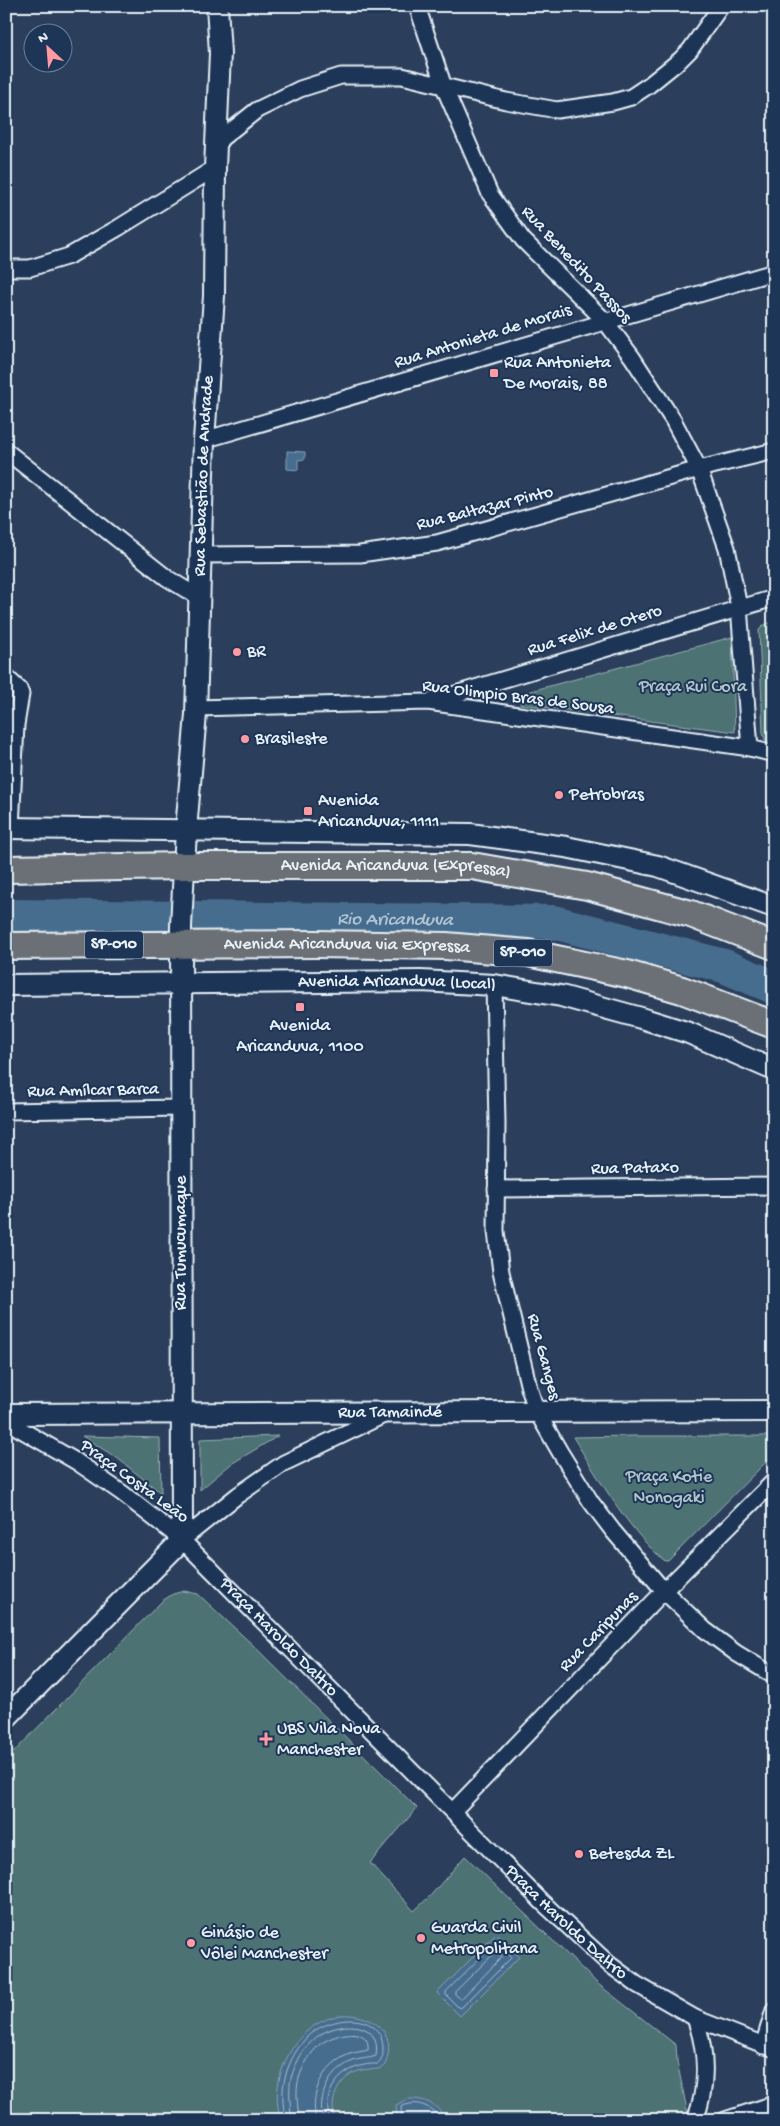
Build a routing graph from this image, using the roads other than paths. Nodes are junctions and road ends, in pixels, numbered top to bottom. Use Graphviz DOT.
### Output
graph roads {
  1 [pos="217,6"];
  2 [pos="417,6"];
  3 [pos="721,6"];
  4 [pos="444,87"];
  5 [pos="217,142"];
  6 [pos="215,168"];
  7 [pos="6,268"];
  8 [pos="774,272"];
  9 [pos="605,321"];
  10 [pos="204,440"];
  11 [pos="6,451"];
  12 [pos="774,451"];
  13 [pos="700,469"];
  14 [pos="199,555"];
  15 [pos="198,597"];
  16 [pos="774,598"];
  17 [pos="739,607"];
  18 [pos="6,676"];
  19 [pos="428,702"];
  20 [pos="196,708"];
  21 [pos="11,725"];
  22 [pos="750,748"];
  23 [pos="774,754"];
  24 [pos="9,828"];
  25 [pos="186,830"];
  26 [pos="6,869"];
  27 [pos="183,875"];
  28 [pos="774,907"];
  29 [pos="181,936"];
  30 [pos="6,946"];
  31 [pos="774,946"];
  32 [pos="181,983"];
  33 [pos="6,985"];
  34 [pos="494,985"];
  35 [pos="714,1003"];
  36 [pos="774,1025"];
  37 [pos="774,1034"];
  38 [pos="774,1070"];
  39 [pos="181,1108"];
  40 [pos="6,1111"];
  41 [pos="774,1186"];
  42 [pos="496,1189"];
  43 [pos="390,1412"];
  44 [pos="538,1412"];
  45 [pos="774,1412"];
  46 [pos="181,1413"];
  47 [pos="6,1414"];
  48 [pos="6,1421"];
  49 [pos="774,1481"];
  50 [pos="182,1540"];
  51 [pos="664,1591"];
  52 [pos="774,1676"];
  53 [pos="6,1718"];
  54 [pos="453,1811"];
  55 [pos="774,2010"];
  56 [pos="695,2018"];
  57 [pos="768,2048"];
  58 [pos="774,2104"];
  59 [pos="695,2120"];
  60 [pos="725,2120"];
  1 -- 5 [label="street, Rua Sebastião de Andrade"];
  2 -- 4 [label="street, Rua Benedito Passos"];
  3 -- 4 [label="street"];
  4 -- 5 [label="street"];
  4 -- 9 [label="street, Rua Benedito Passos"];
  5 -- 6 [label="street, Rua Sebastião de Andrade"];
  6 -- 7 [label="street"];
  6 -- 10 [label="street, Rua Sebastião de Andrade"];
  8 -- 9 [label="street, Rua Antonieta de Morais"];
  9 -- 10 [label="street, Rua Antonieta de Morais"];
  9 -- 13 [label="street, Rua Benedito Passos"];
  10 -- 14 [label="street, Rua Sebastião de Andrade"];
  11 -- 15 [label="street"];
  12 -- 13 [label="street, Rua Baltazar Pinto"];
  13 -- 14 [label="street, Rua Baltazar Pinto"];
  13 -- 17 [label="street, Rua Benedito Passos"];
  14 -- 15 [label="street, Rua Sebastião de Andrade"];
  15 -- 20 [label="street, Rua Sebastião de Andrade"];
  16 -- 17 [label="street, Rua Felix de Otero"];
  17 -- 19 [label="street, Rua Felix de Otero"];
  17 -- 22 [label="street, Rua Benedito Passos"];
  18 -- 21 [label="street"];
  19 -- 20 [label="street, Rua Olimpio Bras de Sousa"];
  19 -- 22 [label="street, Rua Olimpio Bras de Sousa"];
  20 -- 25 [label="street, Rua Sebastião de Andrade"];
  21 -- 24 [label="street"];
  22 -- 23 [label="street, Rua Olimpio Bras de Sousa"];
  24 -- 25 [label="street"];
  25 -- 27 [label="street, Rua Sebastião de Andrade"];
  25 -- 28 [label="street"];
  26 -- 27 [label="highway, Avenida Aricanduva (Expressa)"];
  27 -- 29 [label="street, Rua Sebastião de Andrade"];
  27 -- 31 [label="highway, Avenida Aricanduva (Expressa)"];
  29 -- 30 [label="highway, SP-010"];
  29 -- 32 [label="street, Rua Tumucumaque"];
  29 -- 35 [label="highway, Avenida Aricanduva via Expressa / SP-010"];
  32 -- 33 [label="street, Avenida Aricanduva (Local)"];
  32 -- 34 [label="street, Avenida Aricanduva (Local)"];
  32 -- 39 [label="street, Rua Tumucumaque"];
  34 -- 38 [label="street, Avenida Aricanduva (Local)"];
  34 -- 42 [label="street, Rua Ganges"];
  35 -- 36 [label="highway, Avenida Aricanduva via Expressa / SP-010"];
  35 -- 37 [label="highway"];
  39 -- 40 [label="street, Rua Amílcar Barca"];
  39 -- 46 [label="street, Rua Tumucumaque"];
  41 -- 42 [label="street, Rua Pataxo"];
  42 -- 44 [label="street, Rua Ganges"];
  43 -- 44 [label="street, Rua Tamaindé"];
  43 -- 46 [label="street, Rua Tamaindé"];
  43 -- 50 [label="street, Praça Costa Leão"];
  44 -- 45 [label="street, Rua Tamaindé"];
  44 -- 51 [label="street, Rua Ganges"];
  46 -- 47 [label="street, Rua Tamaindé"];
  46 -- 50 [label="street, Rua Tumucumaque"];
  48 -- 50 [label="street, Praça Costa Leão"];
  49 -- 51 [label="street, Rua Caripunas"];
  50 -- 53 [label="street"];
  50 -- 54 [label="street, Praça Haroldo Daltro"];
  51 -- 52 [label="street, Rua Ganges"];
  51 -- 54 [label="street, Rua Caripunas"];
  54 -- 56 [label="street, Praça Haroldo Daltro"];
  55 -- 57 [label="street"];
  56 -- 57 [label="street, Praça Haroldo Daltro"];
  56 -- 59 [label="street"];
  58 -- 60 [label="street"];
}
